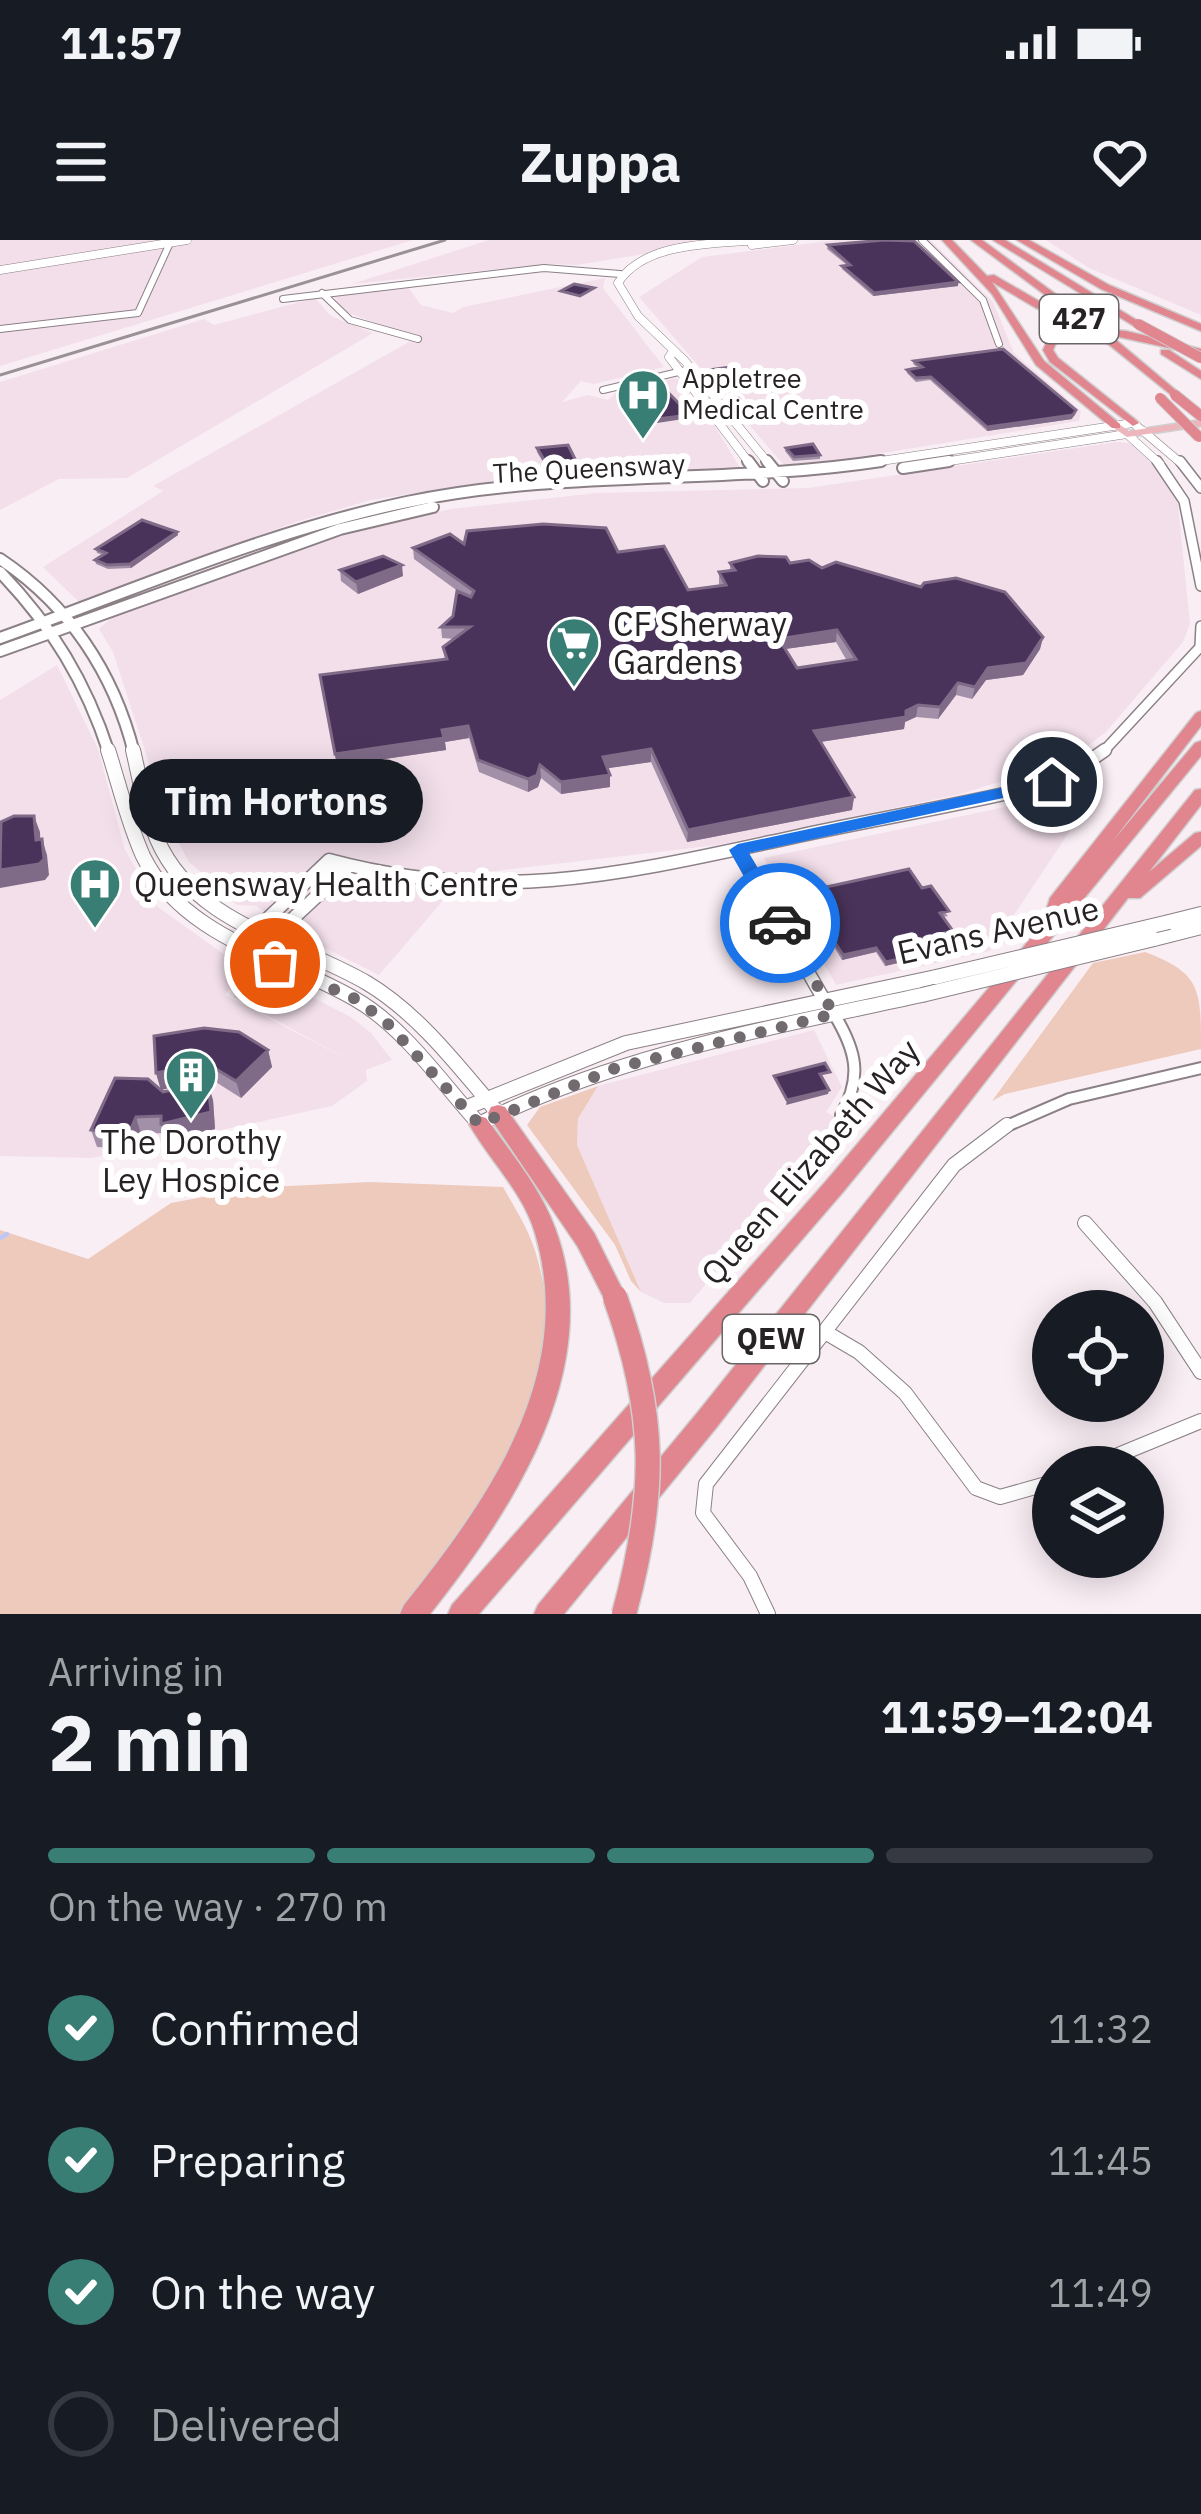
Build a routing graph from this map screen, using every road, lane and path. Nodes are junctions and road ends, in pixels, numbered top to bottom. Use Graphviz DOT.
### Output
graph roads {
  1 [pos="187,240"];
  2 [pos="202,240"];
  3 [pos="760,240"];
  4 [pos="793,240"];
  5 [pos="922,240"];
  6 [pos="946,240"];
  7 [pos="976,240"];
  8 [pos="998,240"];
  9 [pos="1022,240"];
  10 [pos="170,248"];
  11 [pos="1012,250"];
  12 [pos="670,253"];
  13 [pos="968,260"];
  14 [pos="0,270"];
  15 [pos="620,274"];
  16 [pos="322,293"];
  17 [pos="283,299"];
  18 [pos="1201,326"];
  19 [pos="0,329"];
  20 [pos="1100,337"];
  21 [pos="418,339"];
  22 [pos="999,344"];
  23 [pos="1201,354"];
  24 [pos="686,370"];
  25 [pos="1201,376"];
  26 [pos="602,390"];
  27 [pos="1201,425"];
  28 [pos="1116,426"];
  29 [pos="1134,430"];
  30 [pos="781,479"];
  31 [pos="763,480"];
  32 [pos="612,481"];
  33 [pos="1201,488"];
  34 [pos="589,490"];
  35 [pos="0,559"];
  36 [pos="1199,564"];
  37 [pos="0,572"];
  38 [pos="1201,586"];
  39 [pos="68,620"];
  40 [pos="1201,626"];
  41 [pos="49,627"];
  42 [pos="0,638"];
  43 [pos="1201,646"];
  44 [pos="0,651"];
  45 [pos="1201,716"];
  46 [pos="1201,746"];
  47 [pos="1201,794"];
  48 [pos="1201,836"];
  49 [pos="738,850"];
  50 [pos="348,867"];
  51 [pos="1201,914"];
  52 [pos="1103,920"];
  53 [pos="1201,927"];
  54 [pos="254,932"];
  55 [pos="1046,938"];
  56 [pos="271,941"];
  57 [pos="239,946"];
  58 [pos="255,954"];
  59 [pos="824,999"];
  60 [pos="834,1014"];
  61 [pos="1201,1068"];
  62 [pos="482,1111"];
  63 [pos="841,1114"];
  64 [pos="1085,1223"];
  65 [pos="825,1332"];
  66 [pos="1201,1372"];
  67 [pos="1201,1421"];
  68 [pos="1140,1446"];
  69 [pos="1032,1488"];
  70 [pos="413,1614"];
  71 [pos="461,1614"];
  72 [pos="547,1614"];
  73 [pos="624,1614"];
  74 [pos="768,1614"];
  1 -- 10 [label="main road"];
  2 -- 10 [label="main road"];
  3 -- 12 [label="main road"];
  4 -- 12 [label="main road"];
  5 -- 22 [label="street"];
  6 -- 13 [label="highway, 427"];
  7 -- 20 [label="highway, 427, bridge"];
  8 -- 11 [label="highway"];
  9 -- 18 [label="highway, 427"];
  10 -- 14 [label="main road"];
  10 -- 19 [label="street"];
  11 -- 23 [label="highway, bridge"];
  11 -- 25 [label="highway"];
  12 -- 15 [label="main road"];
  13 -- 23 [label="highway, 427"];
  13 -- 28 [label="highway"];
  15 -- 16 [label="street"];
  15 -- 24 [label="main road"];
  16 -- 17 [label="street"];
  16 -- 21 [label="street"];
  20 -- 27 [label="highway, bridge"];
  20 -- 27 [label="highway, bridge"];
  23 -- 29 [label="highway"];
  24 -- 26 [label="street"];
  24 -- 30 [label="main road"];
  24 -- 31 [label="main road"];
  27 -- 29 [label="main road, The Queensway"];
  28 -- 29 [label="main road"];
  28 -- 30 [label="main road, The Queensway"];
  29 -- 30 [label="main road, The Queensway"];
  29 -- 33 [label="street"];
  29 -- 36 [label="street"];
  30 -- 31 [label="main road, The Queensway"];
  31 -- 32 [label="main road, The Queensway"];
  31 -- 34 [label="main road, The Queensway"];
  32 -- 34 [label="main road"];
  32 -- 39 [label="main road, The Queensway"];
  34 -- 39 [label="main road, The Queensway"];
  35 -- 39 [label="main road"];
  36 -- 38 [label="street"];
  37 -- 41 [label="main road"];
  39 -- 41 [label="main road, The Queensway"];
  39 -- 54 [label="main road"];
  40 -- 43 [label="street"];
  41 -- 42 [label="main road, The Queensway"];
  41 -- 44 [label="main road, The Queensway"];
  41 -- 57 [label="main road"];
  43 -- 49 [label="street"];
  45 -- 55 [label="highway"];
  46 -- 55 [label="highway, Queen Elizabeth Way / QEW"];
  47 -- 52 [label="highway"];
  48 -- 52 [label="highway"];
  49 -- 50 [label="street"];
  49 -- 59 [label="street"];
  50 -- 54 [label="street"];
  50 -- 56 [label="street"];
  51 -- 59 [label="main road, Evans Avenue, bridge"];
  52 -- 72 [label="highway, QEW"];
  53 -- 60 [label="main road, Evans Avenue, bridge"];
  54 -- 56 [label="main road"];
  54 -- 57 [label="street"];
  55 -- 71 [label="highway, Queen Elizabeth Way / QEW"];
  56 -- 58 [label="street"];
  56 -- 62 [label="main road"];
  57 -- 58 [label="main road"];
  58 -- 62 [label="main road"];
  59 -- 60 [label="street"];
  59 -- 62 [label="main road, Evans Avenue"];
  60 -- 62 [label="main road, Evans Avenue"];
  60 -- 63 [label="street"];
  61 -- 65 [label="street"];
  62 -- 70 [label="highway"];
  62 -- 73 [label="highway, bridge"];
  64 -- 66 [label="street"];
  65 -- 69 [label="street"];
  65 -- 74 [label="street"];
  67 -- 68 [label="street"];
}
